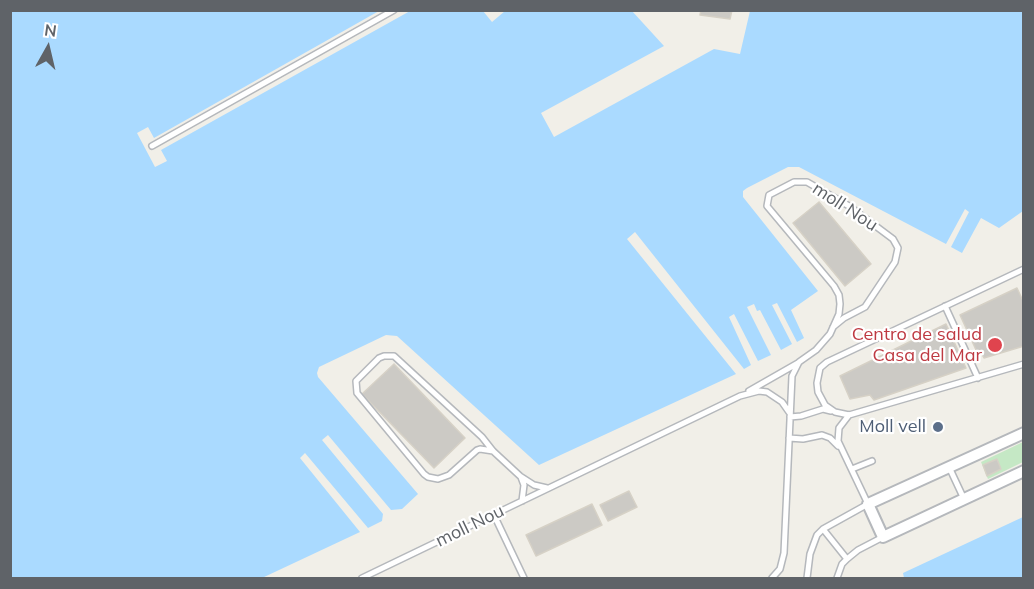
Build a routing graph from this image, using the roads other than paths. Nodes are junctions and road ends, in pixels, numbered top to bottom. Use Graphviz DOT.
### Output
graph roads {
  1 [pos="394,10"];
  2 [pos="152,146"];
  3 [pos="1023,269"];
  4 [pos="945,306"];
  5 [pos="833,327"];
  6 [pos="799,362"];
  7 [pos="1023,364"];
  8 [pos="978,378"];
  9 [pos="740,396"];
  10 [pos="835,412"];
  11 [pos="849,416"];
  12 [pos="790,417"];
  13 [pos="1023,433"];
  14 [pos="789,438"];
  15 [pos="840,447"];
  16 [pos="494,451"];
  17 [pos="872,460"];
  18 [pos="949,467"];
  19 [pos="852,469"];
  20 [pos="1023,471"];
  21 [pos="520,476"];
  22 [pos="548,488"];
  23 [pos="964,500"];
  24 [pos="522,501"];
  25 [pos="868,504"];
  26 [pos="494,514"];
  27 [pos="823,529"];
  28 [pos="883,537"];
  29 [pos="847,559"];
  30 [pos="362,579"];
  31 [pos="524,579"];
  32 [pos="772,579"];
  33 [pos="807,579"];
  34 [pos="837,579"];
  1 -- 2 [label="lane"];
  3 -- 4 [label="lane"];
  4 -- 8 [label="lane"];
  4 -- 10 [label="lane"];
  5 -- 5 [label="lane, moll Nou"];
  5 -- 6 [label="lane, moll Nou"];
  6 -- 9 [label="lane, moll Nou"];
  6 -- 12 [label="lane"];
  7 -- 8 [label="lane"];
  8 -- 11 [label="lane"];
  9 -- 12 [label="lane, moll Nou"];
  9 -- 22 [label="lane, moll Nou"];
  10 -- 11 [label="lane"];
  10 -- 12 [label="lane"];
  11 -- 15 [label="lane"];
  12 -- 14 [label="lane"];
  13 -- 18 [label="street"];
  14 -- 15 [label="lane"];
  14 -- 32 [label="lane"];
  15 -- 19 [label="lane"];
  16 -- 16 [label="lane"];
  16 -- 21 [label="lane"];
  17 -- 19 [label="lane"];
  18 -- 23 [label="lane"];
  18 -- 25 [label="street"];
  19 -- 25 [label="lane"];
  20 -- 23 [label="street"];
  21 -- 22 [label="lane"];
  21 -- 24 [label="lane"];
  22 -- 24 [label="lane, moll Nou"];
  23 -- 28 [label="street"];
  24 -- 26 [label="lane, moll Nou"];
  25 -- 27 [label="lane"];
  25 -- 28 [label="street"];
  26 -- 30 [label="lane, moll Nou"];
  26 -- 31 [label="lane"];
  27 -- 29 [label="lane"];
  27 -- 33 [label="lane"];
  28 -- 29 [label="lane"];
  29 -- 34 [label="lane"];
}
